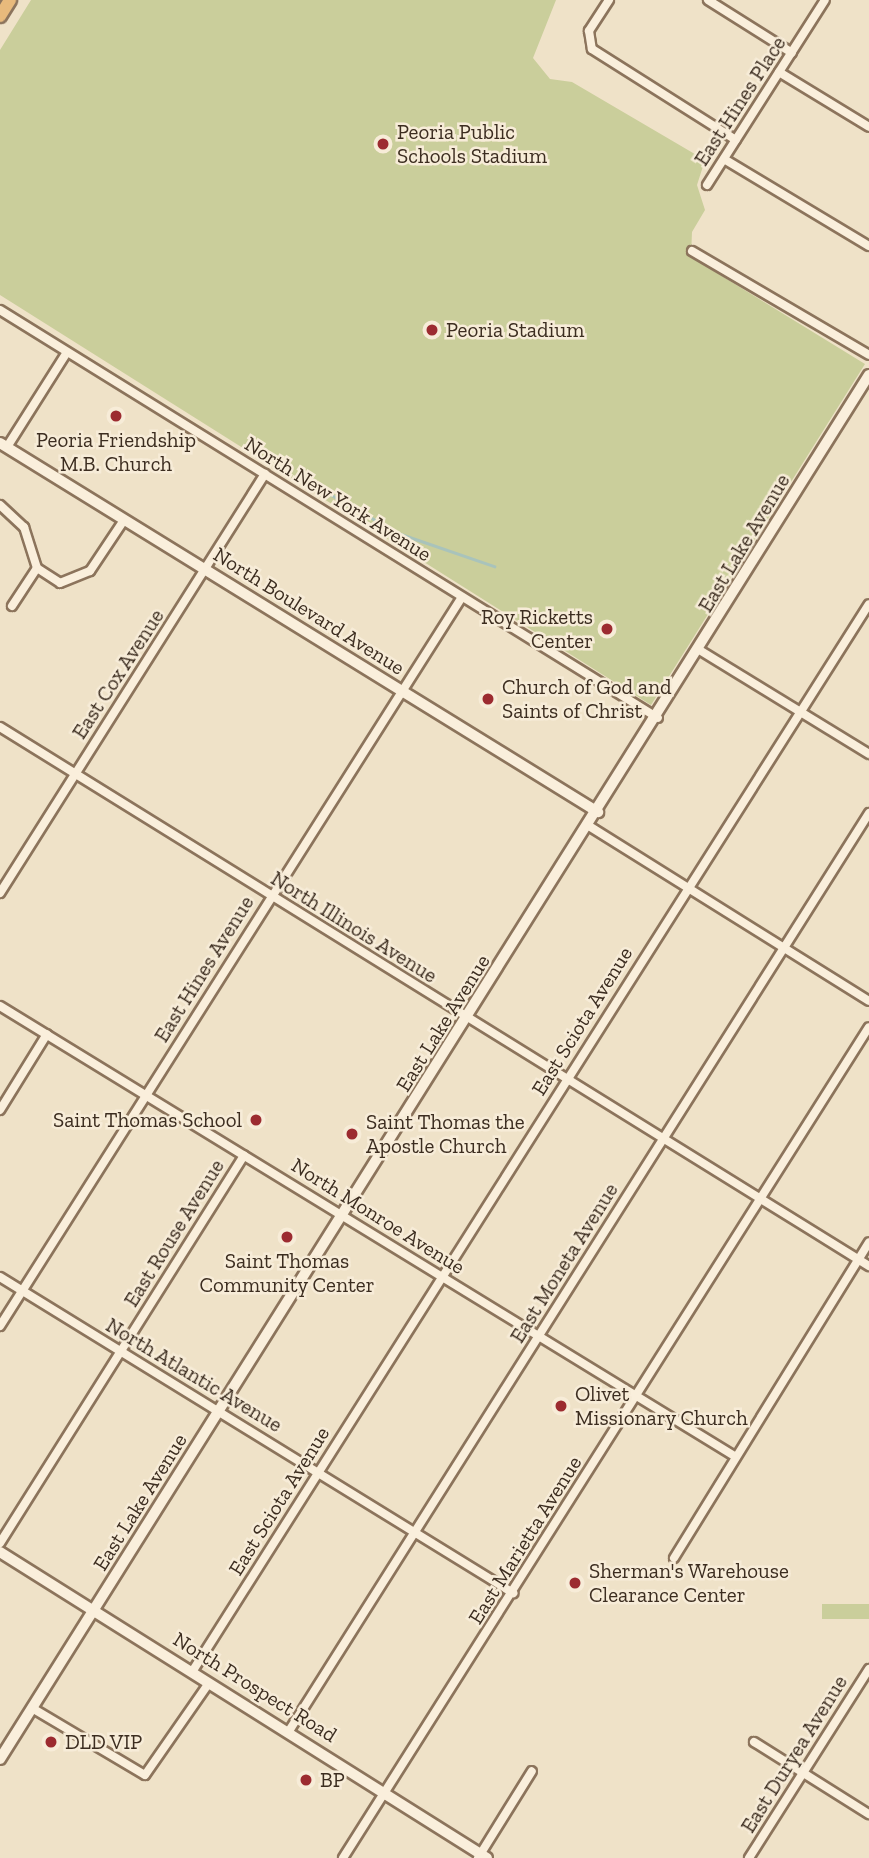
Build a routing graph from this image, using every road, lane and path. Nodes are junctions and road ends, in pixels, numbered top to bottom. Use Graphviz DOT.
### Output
graph roads {
  1 [pos="10,0"];
  2 [pos="609,0"];
  3 [pos="708,0"];
  4 [pos="825,0"];
  5 [pos="0,16"];
  6 [pos="792,53"];
  7 [pos="779,72"];
  8 [pos="869,127"];
  9 [pos="736,140"];
  10 [pos="724,159"];
  11 [pos="707,186"];
  12 [pos="869,246"];
  13 [pos="692,251"];
  14 [pos="0,310"];
  15 [pos="66,352"];
  16 [pos="869,355"];
  17 [pos="869,375"];
  18 [pos="2,445"];
  19 [pos="265,474"];
  20 [pos="0,505"];
  21 [pos="124,520"];
  22 [pos="37,568"];
  23 [pos="205,570"];
  24 [pos="462,597"];
  25 [pos="869,604"];
  26 [pos="12,606"];
  27 [pos="701,651"];
  28 [pos="401,691"];
  29 [pos="800,713"];
  30 [pos="658,718"];
  31 [pos="0,727"];
  32 [pos="869,754"];
  33 [pos="75,774"];
  34 [pos="598,812"];
  35 [pos="869,813"];
  36 [pos="589,826"];
  37 [pos="687,888"];
  38 [pos="0,893"];
  39 [pos="271,895"];
  40 [pos="783,947"];
  41 [pos="869,1001"];
  42 [pos="0,1006"];
  43 [pos="469,1019"];
  44 [pos="869,1027"];
  45 [pos="47,1034"];
  46 [pos="566,1078"];
  47 [pos="145,1094"];
  48 [pos="0,1110"];
  49 [pos="664,1138"];
  50 [pos="244,1155"];
  51 [pos="761,1198"];
  52 [pos="346,1216"];
  53 [pos="869,1242"];
  54 [pos="858,1259"];
  55 [pos="869,1266"];
  56 [pos="442,1276"];
  57 [pos="0,1277"];
  58 [pos="22,1291"];
  59 [pos="0,1325"];
  60 [pos="539,1336"];
  61 [pos="120,1351"];
  62 [pos="637,1396"];
  63 [pos="220,1412"];
  64 [pos="736,1457"];
  65 [pos="318,1472"];
  66 [pos="414,1531"];
  67 [pos="0,1543"];
  68 [pos="0,1552"];
  69 [pos="674,1558"];
  70 [pos="513,1593"];
  71 [pos="94,1610"];
  72 [pos="869,1668"];
  73 [pos="192,1672"];
  74 [pos="209,1683"];
  75 [pos="32,1708"];
  76 [pos="289,1731"];
  77 [pos="754,1742"];
  78 [pos="0,1759"];
  79 [pos="532,1771"];
  80 [pos="803,1772"];
  81 [pos="384,1793"];
  82 [pos="869,1814"];
  83 [pos="482,1857"];
  84 [pos="343,1858"];
  85 [pos="749,1858"];
  1 -- 5 [label="highway"];
  2 -- 9 [label="street"];
  3 -- 6 [label="street"];
  4 -- 6 [label="street, East Hines Place"];
  6 -- 7 [label="street, East Hines Place"];
  7 -- 8 [label="street"];
  7 -- 9 [label="street, East Hines Place"];
  9 -- 10 [label="street, East Hines Place"];
  10 -- 11 [label="street, East Hines Place"];
  10 -- 12 [label="street"];
  13 -- 16 [label="street"];
  14 -- 15 [label="street, North New York Avenue"];
  15 -- 18 [label="street"];
  15 -- 19 [label="street, North New York Avenue"];
  17 -- 27 [label="street, East Lake Avenue"];
  18 -- 21 [label="street, North Boulevard Avenue"];
  19 -- 23 [label="street, East Cox Avenue"];
  19 -- 24 [label="street, North New York Avenue"];
  20 -- 22 [label="street"];
  21 -- 22 [label="street"];
  21 -- 23 [label="street, North Boulevard Avenue"];
  22 -- 26 [label="street"];
  23 -- 28 [label="street, North Boulevard Avenue"];
  23 -- 33 [label="street, East Cox Avenue"];
  24 -- 28 [label="street, East Hines Avenue"];
  24 -- 30 [label="street, North New York Avenue"];
  25 -- 29 [label="street, East Sciota Avenue"];
  27 -- 29 [label="street"];
  27 -- 30 [label="street, East Lake Avenue"];
  28 -- 34 [label="street, North Boulevard Avenue"];
  28 -- 39 [label="street, East Hines Avenue"];
  29 -- 32 [label="street"];
  29 -- 37 [label="street, East Sciota Avenue"];
  30 -- 34 [label="street, East Lake Avenue"];
  31 -- 33 [label="street, North Illinois Avenue"];
  33 -- 38 [label="street, East Cox Avenue"];
  33 -- 39 [label="street, North Illinois Avenue"];
  34 -- 36 [label="street, East Lake Avenue"];
  35 -- 40 [label="street, East Moneta Avenue"];
  36 -- 37 [label="street"];
  36 -- 43 [label="street, East Lake Avenue"];
  37 -- 40 [label="street"];
  37 -- 46 [label="street, East Sciota Avenue"];
  39 -- 43 [label="street, North Illinois Avenue"];
  39 -- 47 [label="street, East Hines Avenue"];
  40 -- 41 [label="street"];
  40 -- 49 [label="street, East Moneta Avenue"];
  42 -- 45 [label="street, North Monroe Avenue"];
  43 -- 46 [label="street, North Illinois Avenue"];
  43 -- 52 [label="street, East Lake Avenue"];
  44 -- 51 [label="street, East Marietta Avenue"];
  45 -- 47 [label="street, North Monroe Avenue"];
  45 -- 48 [label="street"];
  46 -- 49 [label="street, North Illinois Avenue"];
  46 -- 56 [label="street, East Sciota Avenue"];
  47 -- 50 [label="street, North Monroe Avenue"];
  47 -- 58 [label="street, East Hines Avenue"];
  49 -- 51 [label="street, North Illinois Avenue"];
  49 -- 60 [label="street, East Moneta Avenue"];
  50 -- 52 [label="street, North Monroe Avenue"];
  50 -- 61 [label="street, East Rouse Avenue"];
  51 -- 54 [label="street, North Illinois Avenue"];
  51 -- 62 [label="street, East Marietta Avenue"];
  52 -- 56 [label="street, North Monroe Avenue"];
  52 -- 63 [label="street, East Lake Avenue"];
  53 -- 54 [label="street"];
  54 -- 55 [label="street, North Illinois Avenue"];
  54 -- 64 [label="street"];
  56 -- 60 [label="street, North Monroe Avenue"];
  56 -- 65 [label="street, East Sciota Avenue"];
  57 -- 58 [label="street, North Atlantic Avenue"];
  58 -- 59 [label="street, East Hines Avenue"];
  58 -- 61 [label="street, North Atlantic Avenue"];
  60 -- 62 [label="street, North Monroe Avenue"];
  60 -- 66 [label="street, East Moneta Avenue"];
  61 -- 63 [label="street, North Atlantic Avenue"];
  61 -- 67 [label="street, East Rouse Avenue"];
  62 -- 64 [label="street, North Monroe Avenue"];
  62 -- 70 [label="street, East Marietta Avenue"];
  63 -- 65 [label="street, North Atlantic Avenue"];
  63 -- 71 [label="street, East Lake Avenue"];
  64 -- 69 [label="street"];
  65 -- 66 [label="street, North Atlantic Avenue"];
  65 -- 73 [label="street, East Sciota Avenue"];
  66 -- 70 [label="street, North Atlantic Avenue"];
  66 -- 76 [label="street, East Moneta Avenue"];
  68 -- 71 [label="main road, North Prospect Road"];
  70 -- 81 [label="street, East Marietta Avenue"];
  71 -- 73 [label="main road, North Prospect Road"];
  71 -- 75 [label="street, East Lake Avenue"];
  72 -- 80 [label="street, East Duryea Avenue"];
  73 -- 74 [label="main road, North Prospect Road"];
  74 -- 75 [label="street"];
  74 -- 76 [label="main road, North Prospect Road"];
  75 -- 78 [label="street, East Lake Avenue"];
  76 -- 81 [label="main road, North Prospect Road"];
  77 -- 80 [label="street"];
  79 -- 83 [label="street"];
  80 -- 82 [label="street"];
  80 -- 85 [label="street, East Duryea Avenue"];
  81 -- 83 [label="main road, North Prospect Road"];
  81 -- 84 [label="street, East Marietta Avenue"];
}
